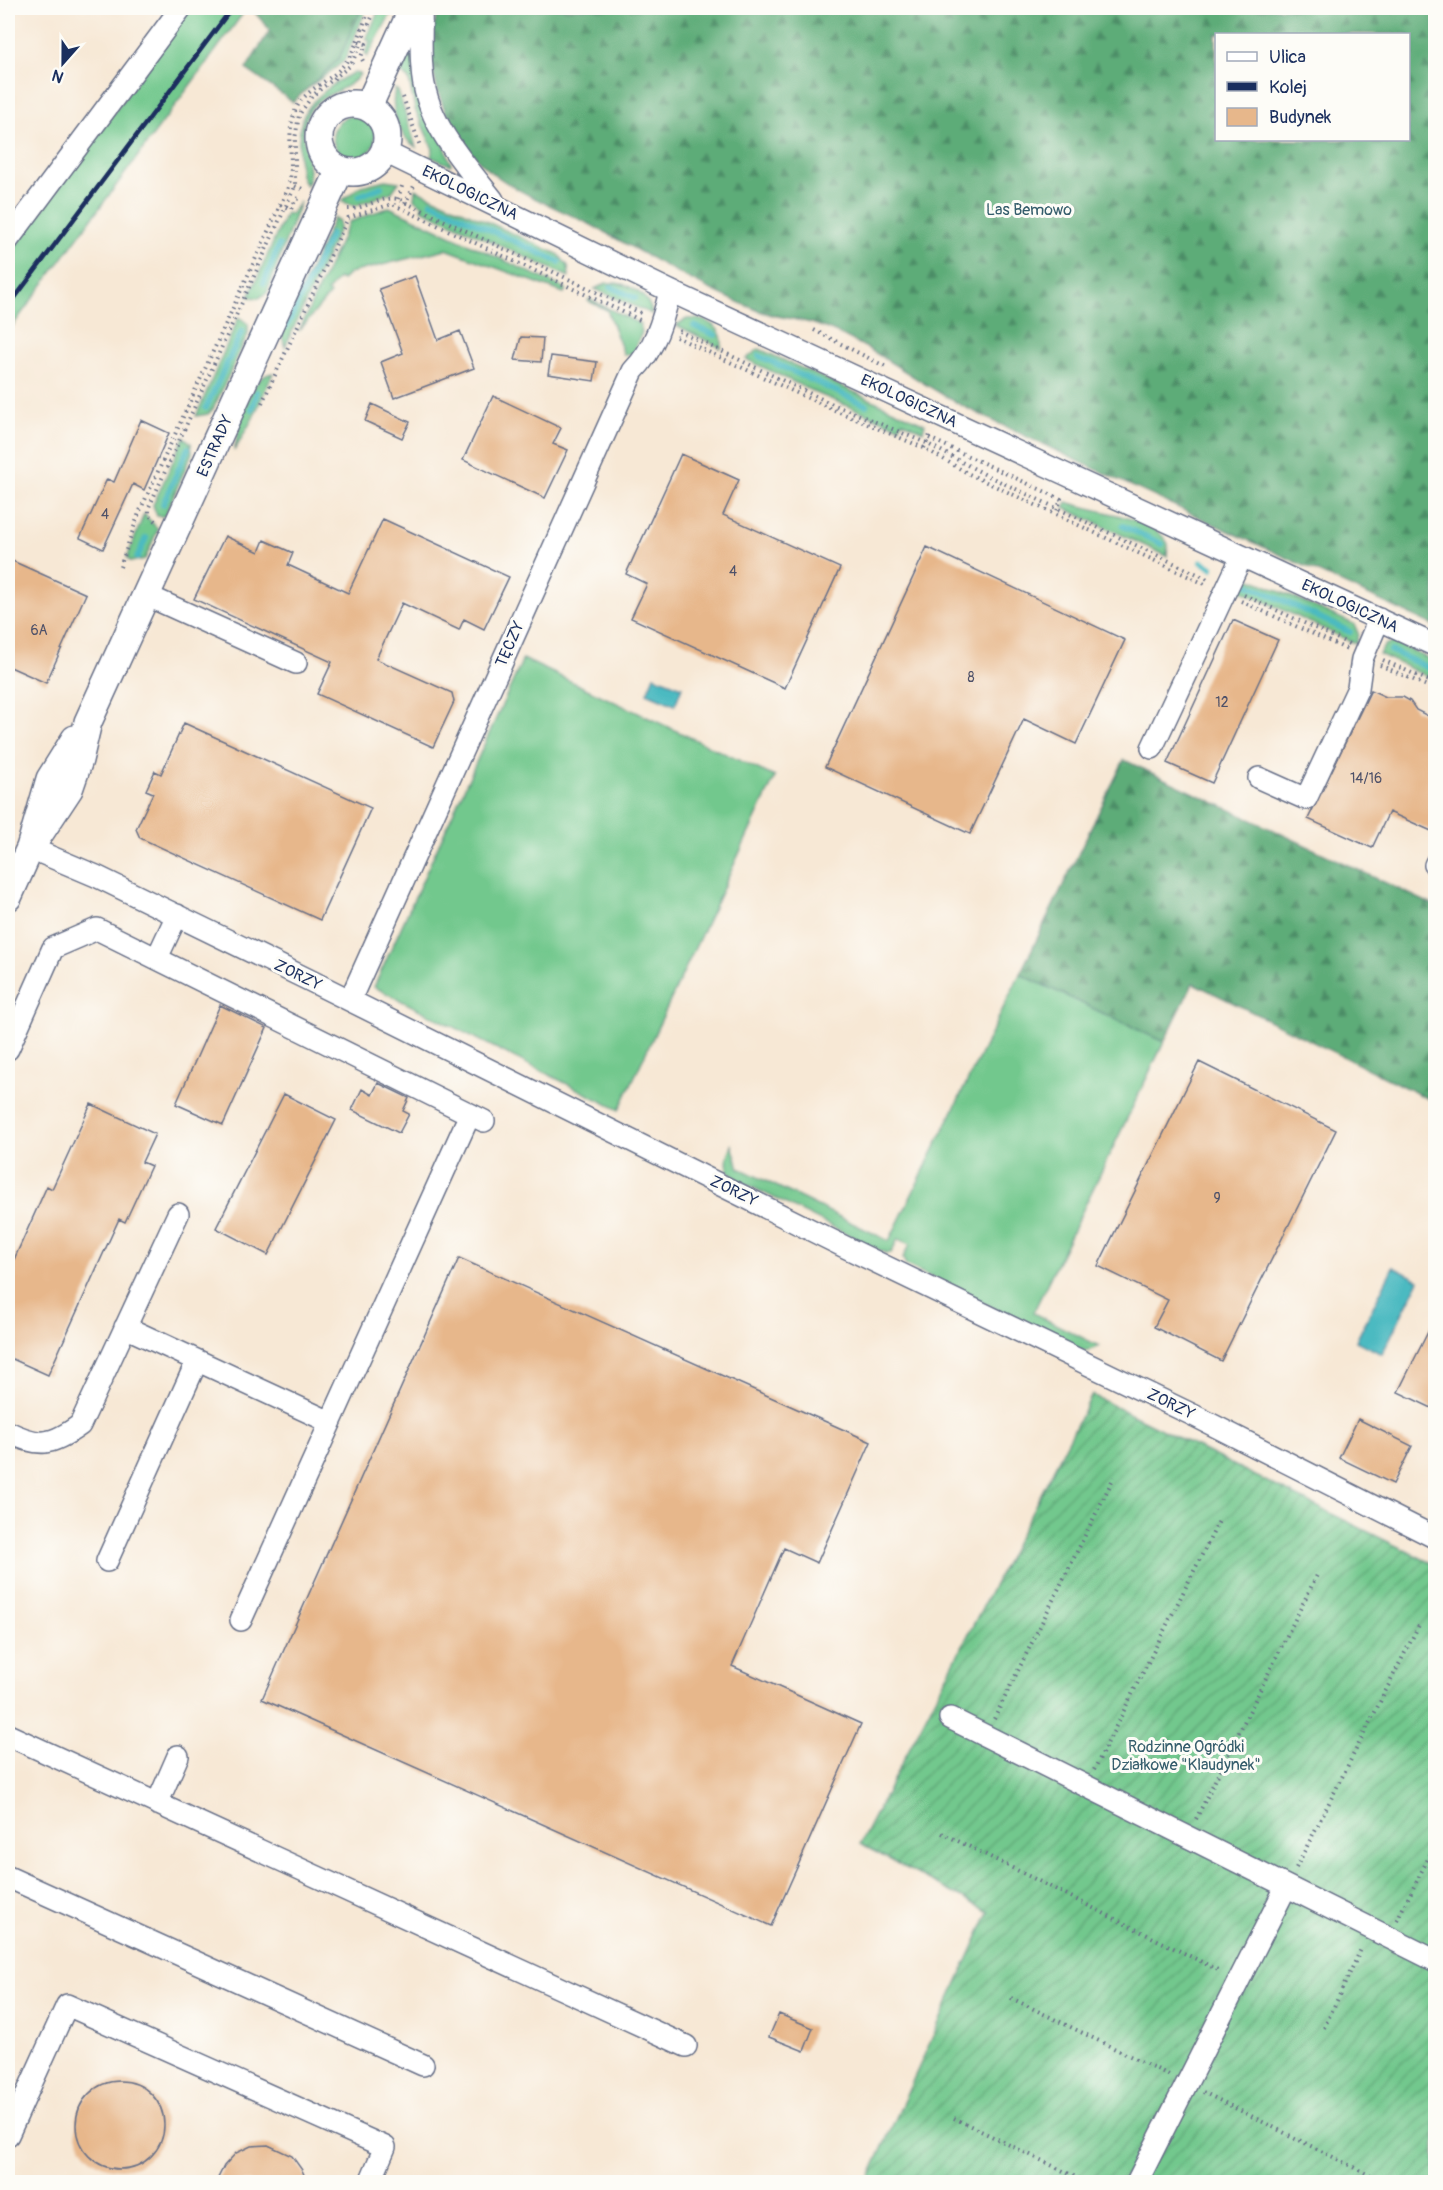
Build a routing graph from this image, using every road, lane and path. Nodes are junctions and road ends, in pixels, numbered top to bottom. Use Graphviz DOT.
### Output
graph roads {
  1 [pos="181,8"];
  2 [pos="370,8"];
  3 [pos="376,8"];
  4 [pos="413,8"];
  5 [pos="421,8"];
  6 [pos="358,41"];
  7 [pos="351,65"];
  8 [pos="383,74"];
  9 [pos="408,94"];
  10 [pos="368,107"];
  11 [pos="422,131"];
  12 [pos="385,152"];
  13 [pos="417,167"];
  14 [pos="340,170"];
  15 [pos="405,203"];
  16 [pos="498,206"];
  17 [pos="8,240"];
  18 [pos="670,291"];
  19 [pos="662,322"];
  20 [pos="258,412"];
  21 [pos="929,438"];
  22 [pos="924,448"];
  23 [pos="1058,508"];
  24 [pos="1056,514"];
  25 [pos="177,530"];
  26 [pos="1242,556"];
  27 [pos="120,567"];
  28 [pos="1225,590"];
  29 [pos="146,595"];
  30 [pos="1379,619"];
  31 [pos="1436,646"];
  32 [pos="1364,654"];
  33 [pos="296,663"];
  34 [pos="1436,684"];
  35 [pos="1436,690"];
  36 [pos="1152,748"];
  37 [pos="1259,778"];
  38 [pos="30,848"];
  39 [pos="8,897"];
  40 [pos="177,915"];
  41 [pos="157,958"];
  42 [pos="350,1000"];
  43 [pos="8,1049"];
  44 [pos="178,1214"];
  45 [pos="125,1328"];
  46 [pos="197,1361"];
  47 [pos="330,1422"];
  48 [pos="8,1432"];
  49 [pos="1114,1477"];
  50 [pos="1218,1521"];
  51 [pos="1436,1538"];
  52 [pos="107,1561"];
  53 [pos="1318,1573"];
  54 [pos="241,1620"];
  55 [pos="1420,1623"];
  56 [pos="950,1718"];
  57 [pos="8,1735"];
  58 [pos="986,1736"];
  59 [pos="178,1756"];
  60 [pos="1085,1786"];
  61 [pos="157,1804"];
  62 [pos="942,1833"];
  63 [pos="1187,1837"];
  64 [pos="1436,1843"];
  65 [pos="8,1877"];
  66 [pos="1286,1887"];
  67 [pos="1379,1933"];
  68 [pos="1436,1961"];
  69 [pos="1239,1981"];
  70 [pos="1324,2028"];
  71 [pos="686,2046"];
  72 [pos="423,2065"];
  73 [pos="954,2118"];
  74 [pos="8,2134"];
  75 [pos="370,2182"];
  76 [pos="1086,2182"];
  77 [pos="1137,2182"];
  1 -- 17 [label="street"];
  2 -- 6 [label="path"];
  3 -- 6 [label="path"];
  4 -- 8 [label="main road"];
  5 -- 16 [label="street"];
  6 -- 7 [label="path"];
  6 -- 8 [label="path"];
  6 -- 27 [label="path"];
  7 -- 8 [label="path"];
  7 -- 25 [label="path"];
  8 -- 10 [label="main road"];
  8 -- 13 [label="path"];
  9 -- 11 [label="path"];
  10 -- 12 [label="main road"];
  10 -- 14 [label="main road"];
  12 -- 13 [label="street, EKOLOGICZNA"];
  12 -- 14 [label="main road"];
  13 -- 15 [label="path"];
  13 -- 15 [label="path"];
  13 -- 16 [label="street, EKOLOGICZNA"];
  14 -- 25 [label="main road, ESTRADY"];
  15 -- 19 [label="path"];
  15 -- 20 [label="path"];
  16 -- 18 [label="street, EKOLOGICZNA"];
  18 -- 19 [label="street, TĘCZY"];
  18 -- 26 [label="street, EKOLOGICZNA"];
  19 -- 23 [label="path"];
  19 -- 42 [label="street, TĘCZY"];
  21 -- 23 [label="path"];
  22 -- 24 [label="path"];
  23 -- 24 [label="path"];
  23 -- 28 [label="path"];
  24 -- 28 [label="path"];
  25 -- 29 [label="main road, ESTRADY"];
  26 -- 28 [label="street"];
  26 -- 30 [label="street, EKOLOGICZNA"];
  28 -- 32 [label="path"];
  28 -- 36 [label="street"];
  29 -- 33 [label="street"];
  29 -- 38 [label="main road, ESTRADY"];
  30 -- 31 [label="street, EKOLOGICZNA"];
  30 -- 32 [label="street"];
  32 -- 34 [label="path"];
  32 -- 35 [label="path"];
  32 -- 37 [label="street"];
  38 -- 39 [label="main road, ESTRADY"];
  38 -- 40 [label="street, ZORZY"];
  40 -- 41 [label="street"];
  40 -- 42 [label="street, ZORZY"];
  41 -- 43 [label="street"];
  41 -- 47 [label="street"];
  42 -- 51 [label="street, ZORZY"];
  44 -- 45 [label="street"];
  45 -- 46 [label="street"];
  45 -- 48 [label="street"];
  46 -- 47 [label="street"];
  46 -- 52 [label="street"];
  47 -- 54 [label="street"];
  49 -- 58 [label="path"];
  50 -- 60 [label="path"];
  53 -- 63 [label="path"];
  55 -- 66 [label="path"];
  56 -- 58 [label="street"];
  57 -- 61 [label="street"];
  58 -- 60 [label="street"];
  59 -- 61 [label="street"];
  60 -- 63 [label="street"];
  61 -- 71 [label="street"];
  62 -- 69 [label="path"];
  63 -- 66 [label="street"];
  64 -- 67 [label="path"];
  65 -- 72 [label="street"];
  66 -- 67 [label="street"];
  66 -- 69 [label="street"];
  67 -- 68 [label="street"];
  67 -- 70 [label="path"];
  69 -- 77 [label="street"];
  73 -- 76 [label="path"];
  74 -- 75 [label="street"];
}
